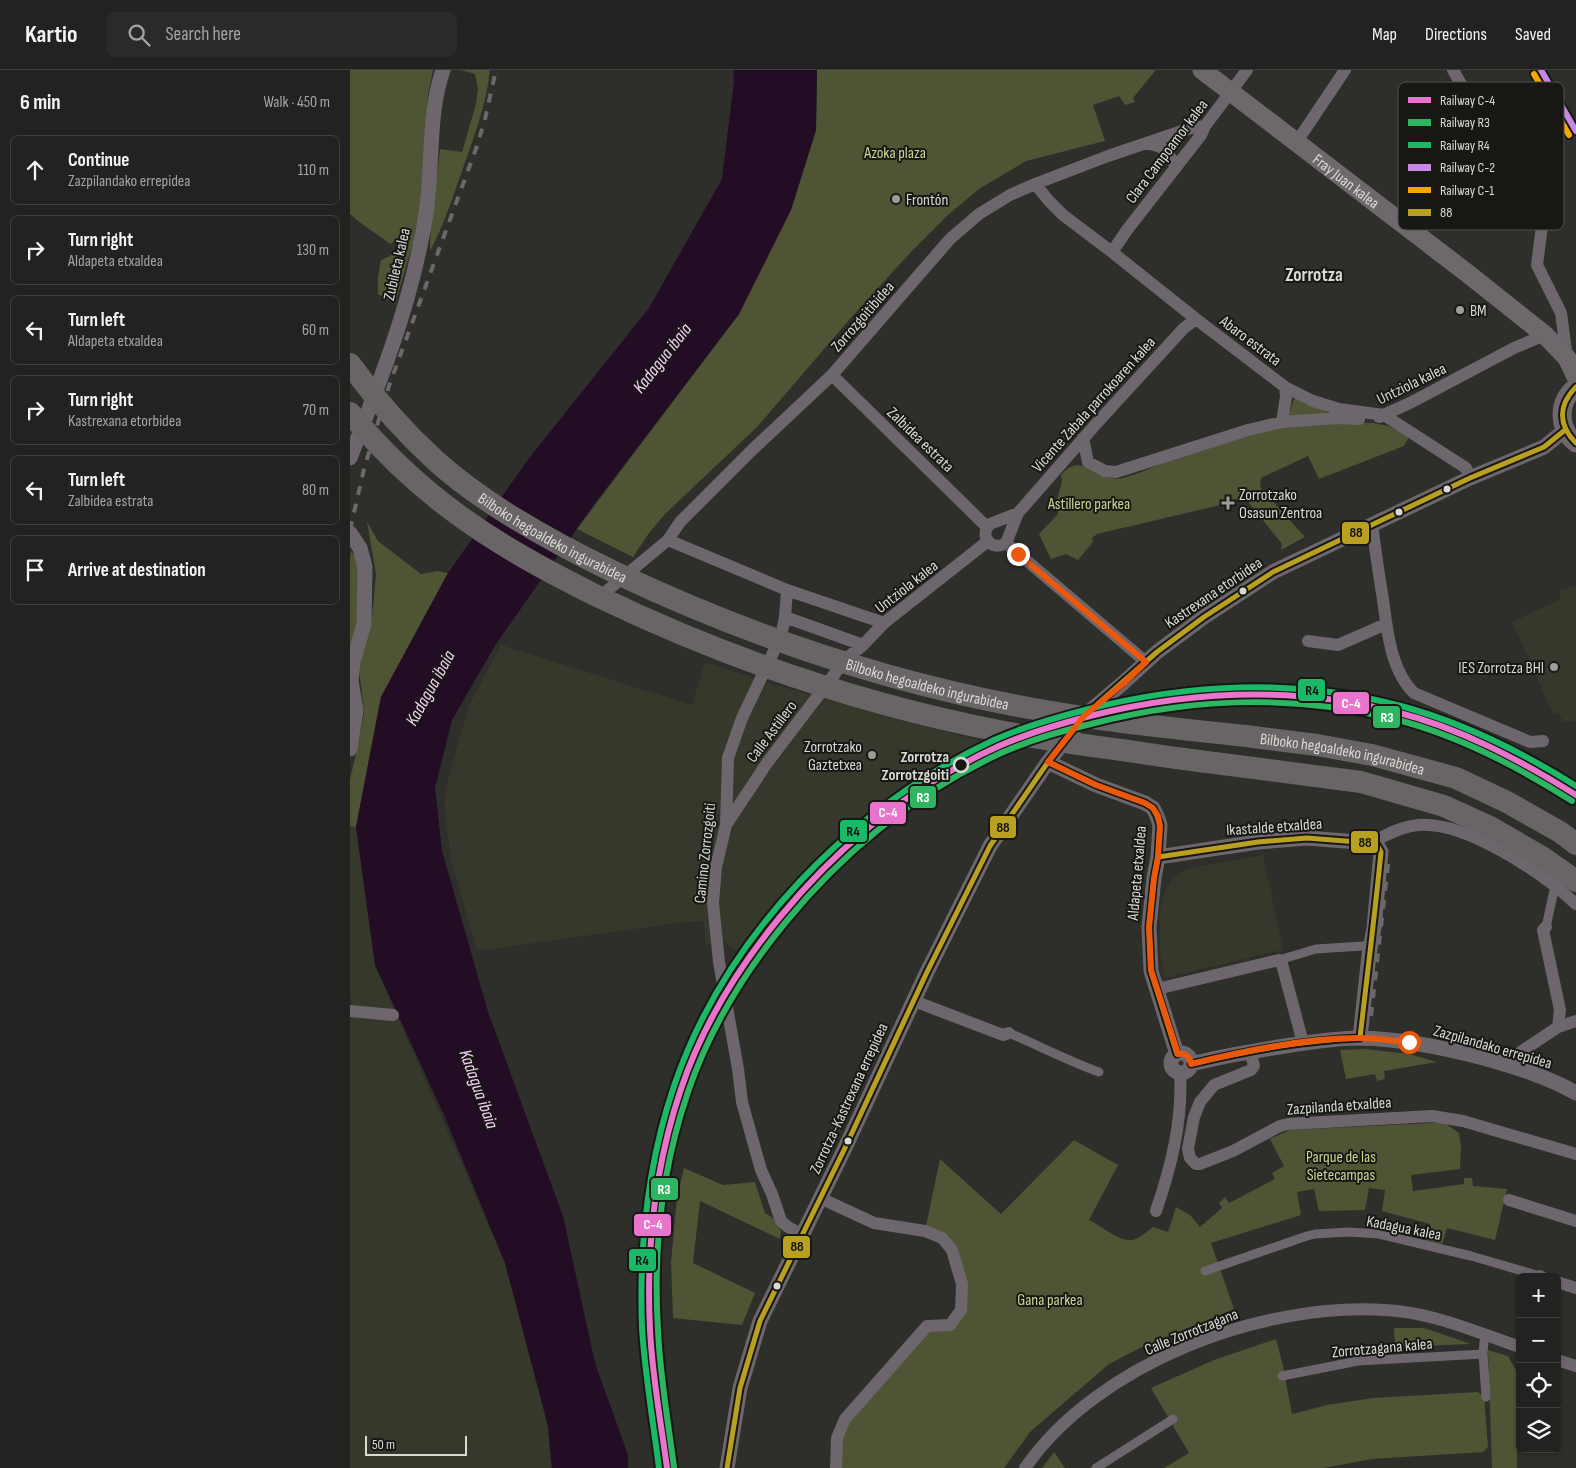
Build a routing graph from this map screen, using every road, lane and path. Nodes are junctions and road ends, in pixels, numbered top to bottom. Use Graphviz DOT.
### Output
graph roads {
  1 [pos="443,70"];
  2 [pos="1202,70"];
  3 [pos="1246,70"];
  4 [pos="1345,70"];
  5 [pos="1453,70"];
  6 [pos="1460,82"];
  7 [pos="1230,92"];
  8 [pos="1205,126"];
  9 [pos="1147,143"];
  10 [pos="1296,143"];
  11 [pos="1174,170"];
  12 [pos="1036,184"];
  13 [pos="1398,221"];
  14 [pos="1410,230"];
  15 [pos="1541,230"];
  16 [pos="1112,252"];
  17 [pos="1196,320"];
  18 [pos="1545,335"];
  19 [pos="1567,358"];
  20 [pos="350,364"];
  21 [pos="832,375"];
  22 [pos="1576,377"];
  23 [pos="1285,386"];
  24 [pos="1576,387"];
  25 [pos="350,413"];
  26 [pos="1384,415"];
  27 [pos="1282,422"];
  28 [pos="1570,437"];
  29 [pos="1083,438"];
  30 [pos="350,458"];
  31 [pos="1088,462"];
  32 [pos="1470,478"];
  33 [pos="1047,480"];
  34 [pos="1018,513"];
  35 [pos="1372,524"];
  36 [pos="987,527"];
  37 [pos="350,533"];
  38 [pos="668,540"];
  39 [pos="988,542"];
  40 [pos="1006,543"];
  41 [pos="787,590"];
  42 [pos="591,604"];
  43 [pos="785,617"];
  44 [pos="884,623"];
  45 [pos="1386,624"];
  46 [pos="1308,641"];
  47 [pos="863,645"];
  48 [pos="846,659"];
  49 [pos="1146,662"];
  50 [pos="1543,741"];
  51 [pos="350,749"];
  52 [pos="1048,762"];
  53 [pos="726,825"];
  54 [pos="1371,843"];
  55 [pos="1576,844"];
  56 [pos="1158,857"];
  57 [pos="1566,884"];
  58 [pos="1576,904"];
  59 [pos="1546,927"];
  60 [pos="1363,946"];
  61 [pos="1279,960"];
  62 [pos="1157,989"];
  63 [pos="914,1000"];
  64 [pos="350,1011"];
  65 [pos="393,1015"];
  66 [pos="1576,1021"];
  67 [pos="1558,1027"];
  68 [pos="1010,1033"];
  69 [pos="1360,1038"];
  70 [pos="1303,1043"];
  71 [pos="1250,1051"];
  72 [pos="1505,1064"];
  73 [pos="1186,1068"];
  74 [pos="1099,1072"];
  75 [pos="1576,1093"];
  76 [pos="1576,1154"];
  77 [pos="820,1198"];
  78 [pos="1509,1200"];
  79 [pos="1156,1211"];
  80 [pos="1576,1221"];
  81 [pos="801,1234"];
  82 [pos="1205,1271"];
  83 [pos="1530,1273"];
  84 [pos="1561,1283"];
  85 [pos="1576,1288"];
  86 [pos="1484,1342"];
  87 [pos="1516,1346"];
  88 [pos="1483,1354"];
  89 [pos="1561,1361"];
  90 [pos="1576,1366"];
  91 [pos="1284,1376"];
  92 [pos="1486,1397"];
  93 [pos="1173,1419"];
  94 [pos="727,1468"];
  95 [pos="836,1468"];
  96 [pos="1025,1468"];
  97 [pos="1096,1468"];
  1 -- 30 [label="street, Zubileta kalea"];
  2 -- 7 [label="main road, Fray Juan kalea"];
  3 -- 7 [label="street, Clara Campoamor kalea"];
  4 -- 10 [label="street"];
  5 -- 6 [label="street"];
  7 -- 8 [label="street, Clara Campoamor kalea"];
  7 -- 10 [label="main road, Fray Juan kalea"];
  8 -- 9 [label="street, Zorrozgoitibidea"];
  8 -- 11 [label="street, Clara Campoamor kalea"];
  9 -- 11 [label="street"];
  9 -- 12 [label="street, Zorrozgoitibidea"];
  10 -- 13 [label="main road, Fray Juan kalea"];
  11 -- 16 [label="street, Clara Campoamor kalea"];
  12 -- 16 [label="street, Abaro estrata"];
  12 -- 21 [label="street, Zorrozgoitibidea"];
  14 -- 18 [label="main road, Fray Juan kalea"];
  15 -- 19 [label="street"];
  16 -- 17 [label="street, Abaro estrata"];
  17 -- 23 [label="street, Abaro estrata"];
  17 -- 29 [label="street, Vicente Zabala parrokoaren kalea"];
  18 -- 19 [label="main road, Fray Juan kalea"];
  18 -- 26 [label="street, Untziola kalea"];
  19 -- 22 [label="main road, Fray Juan kalea"];
  20 -- 55 [label="highway, Bilboko hegoaldeko ingurabidea, bridge"];
  21 -- 36 [label="street, Zalbidea estrata"];
  21 -- 38 [label="street, Zorrozgoitibidea"];
  23 -- 26 [label="street, Abaro estrata"];
  23 -- 27 [label="street"];
  24 -- 28 [label="main road"];
  25 -- 57 [label="highway, Bilboko hegoaldeko ingurabidea, bridge"];
  26 -- 27 [label="street, Untziola kalea"];
  26 -- 32 [label="street, Abaro estrata"];
  27 -- 31 [label="street, Untziola kalea"];
  28 -- 32 [label="street, Kastrexana etorbidea"];
  29 -- 31 [label="street"];
  29 -- 33 [label="street, Vicente Zabala parrokoaren kalea"];
  31 -- 33 [label="street"];
  32 -- 35 [label="street, Kastrexana etorbidea"];
  33 -- 34 [label="street, Vicente Zabala parrokoaren kalea"];
  34 -- 36 [label="street"];
  34 -- 40 [label="street"];
  35 -- 45 [label="street"];
  35 -- 49 [label="street, Kastrexana etorbidea"];
  36 -- 39 [label="street"];
  37 -- 51 [label="street"];
  38 -- 41 [label="street"];
  38 -- 42 [label="street, Zorrozgoitibidea"];
  39 -- 40 [label="street"];
  39 -- 44 [label="street, Untziola kalea"];
  40 -- 49 [label="street"];
  41 -- 43 [label="street, Camino Zorrozgoiti"];
  41 -- 44 [label="street"];
  43 -- 47 [label="street"];
  43 -- 53 [label="street, Camino Zorrozgoiti"];
  44 -- 47 [label="street, Untziola kalea"];
  45 -- 46 [label="street"];
  45 -- 50 [label="street"];
  47 -- 48 [label="street, Untziola kalea"];
  48 -- 53 [label="street, Calle Astillero"];
  49 -- 52 [label="street, Kastrexana etorbidea"];
  52 -- 56 [label="street, Aldapeta etxaldea"];
  52 -- 63 [label="street, Zorrotza-Kastrexana errepidea"];
  53 -- 81 [label="street, Camino Zorrozgoiti"];
  54 -- 56 [label="street, Ikastalde etxaldea"];
  54 -- 57 [label="street"];
  54 -- 69 [label="street"];
  56 -- 62 [label="street, Aldapeta etxaldea"];
  57 -- 58 [label="street"];
  57 -- 59 [label="street"];
  59 -- 67 [label="street"];
  60 -- 61 [label="street"];
  61 -- 62 [label="street"];
  61 -- 70 [label="street"];
  62 -- 73 [label="street, Aldapeta etxaldea"];
  63 -- 68 [label="street"];
  63 -- 77 [label="street, Zorrotza-Kastrexana errepidea"];
  64 -- 65 [label="street"];
  66 -- 67 [label="street"];
  67 -- 72 [label="street"];
  68 -- 74 [label="street"];
  69 -- 70 [label="street, Zazpilandako errepidea"];
  69 -- 72 [label="street, Zazpilandako errepidea"];
  70 -- 71 [label="street, Zazpilandako errepidea"];
  71 -- 73 [label="street, Zazpilandako errepidea"];
  71 -- 76 [label="street, Zazpilanda etxaldea"];
  72 -- 75 [label="street, Zazpilandako errepidea"];
  73 -- 79 [label="street"];
  77 -- 81 [label="street, Zorrotza-Kastrexana errepidea"];
  77 -- 95 [label="street"];
  78 -- 80 [label="street"];
  81 -- 94 [label="street, Zorrotza-Kastrexana errepidea"];
  82 -- 83 [label="street, Kadagua kalea"];
  84 -- 85 [label="street"];
  86 -- 88 [label="street"];
  87 -- 96 [label="street, Calle Zorrotzagana"];
  88 -- 91 [label="street, Zorrotzagana kalea"];
  88 -- 92 [label="street"];
  89 -- 90 [label="street"];
  93 -- 97 [label="street"];
}
